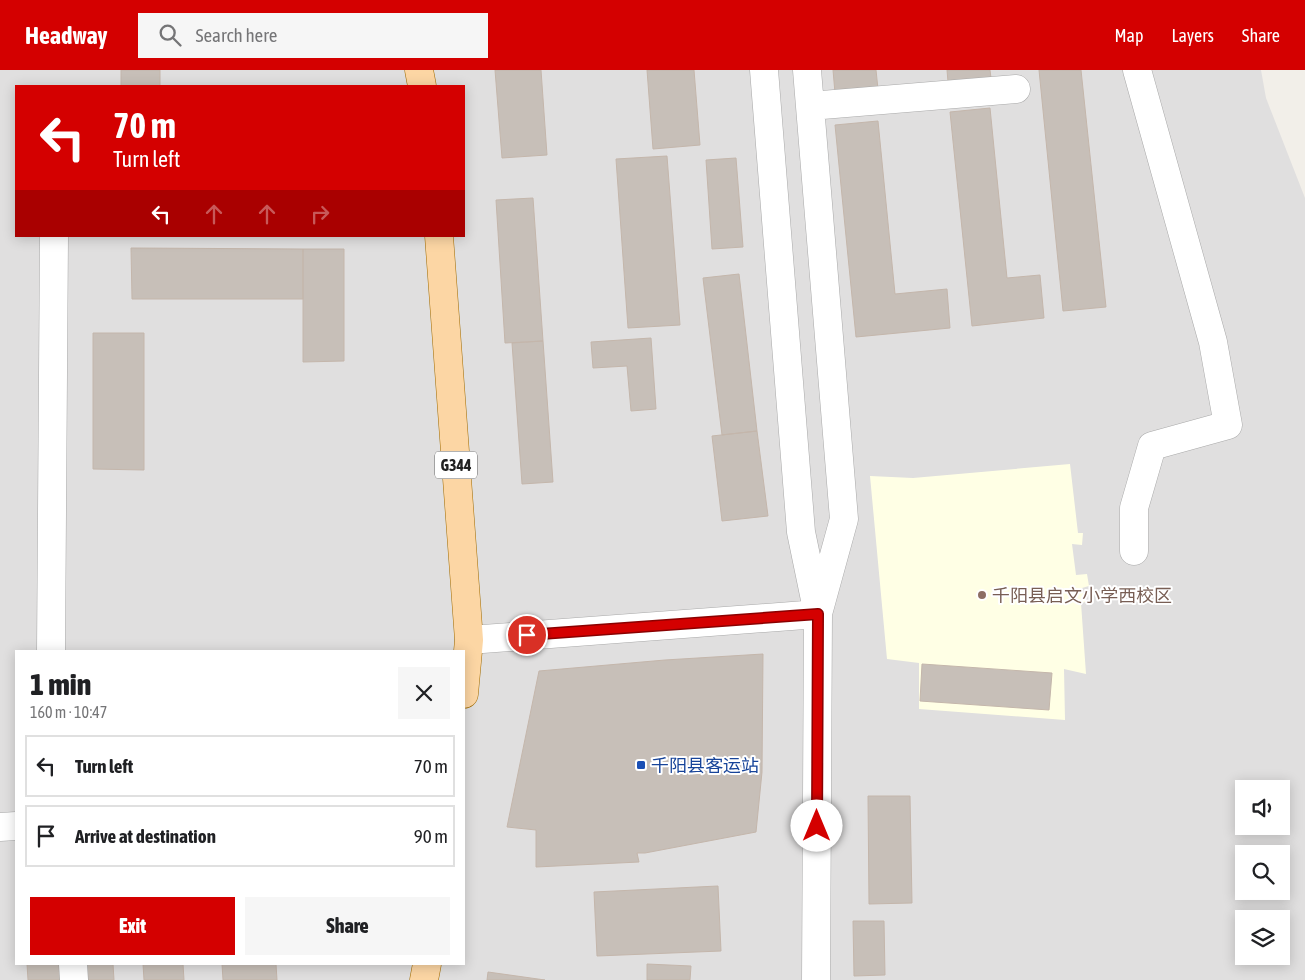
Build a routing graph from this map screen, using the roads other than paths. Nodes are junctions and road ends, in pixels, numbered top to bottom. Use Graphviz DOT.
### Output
graph roads {
  1 [pos="419,70"];
  2 [pos="764,70"];
  3 [pos="808,70"];
  4 [pos="1138,70"];
  5 [pos="422,85"];
  6 [pos="1016,89"];
  7 [pos="810,106"];
  8 [pos="54,237"];
  9 [pos="439,237"];
  10 [pos="1134,551"];
  11 [pos="818,614"];
  12 [pos="469,640"];
  13 [pos="51,650"];
  14 [pos="465,683"];
  15 [pos="15,826"];
  16 [pos="0,827"];
  17 [pos="73,965"];
  18 [pos="427,965"];
  19 [pos="74,980"];
  20 [pos="424,980"];
  21 [pos="816,980"];
  1 -- 5 [label="main road"];
  2 -- 11 [label="street"];
  3 -- 7 [label="street"];
  4 -- 10 [label="street"];
  6 -- 7 [label="street"];
  7 -- 11 [label="street"];
  8 -- 13 [label="street"];
  9 -- 12 [label="main road, G344"];
  11 -- 12 [label="street"];
  11 -- 21 [label="street"];
  12 -- 14 [label="main road, G344"];
  15 -- 16 [label="street"];
  17 -- 19 [label="street"];
  18 -- 20 [label="main road"];
}
